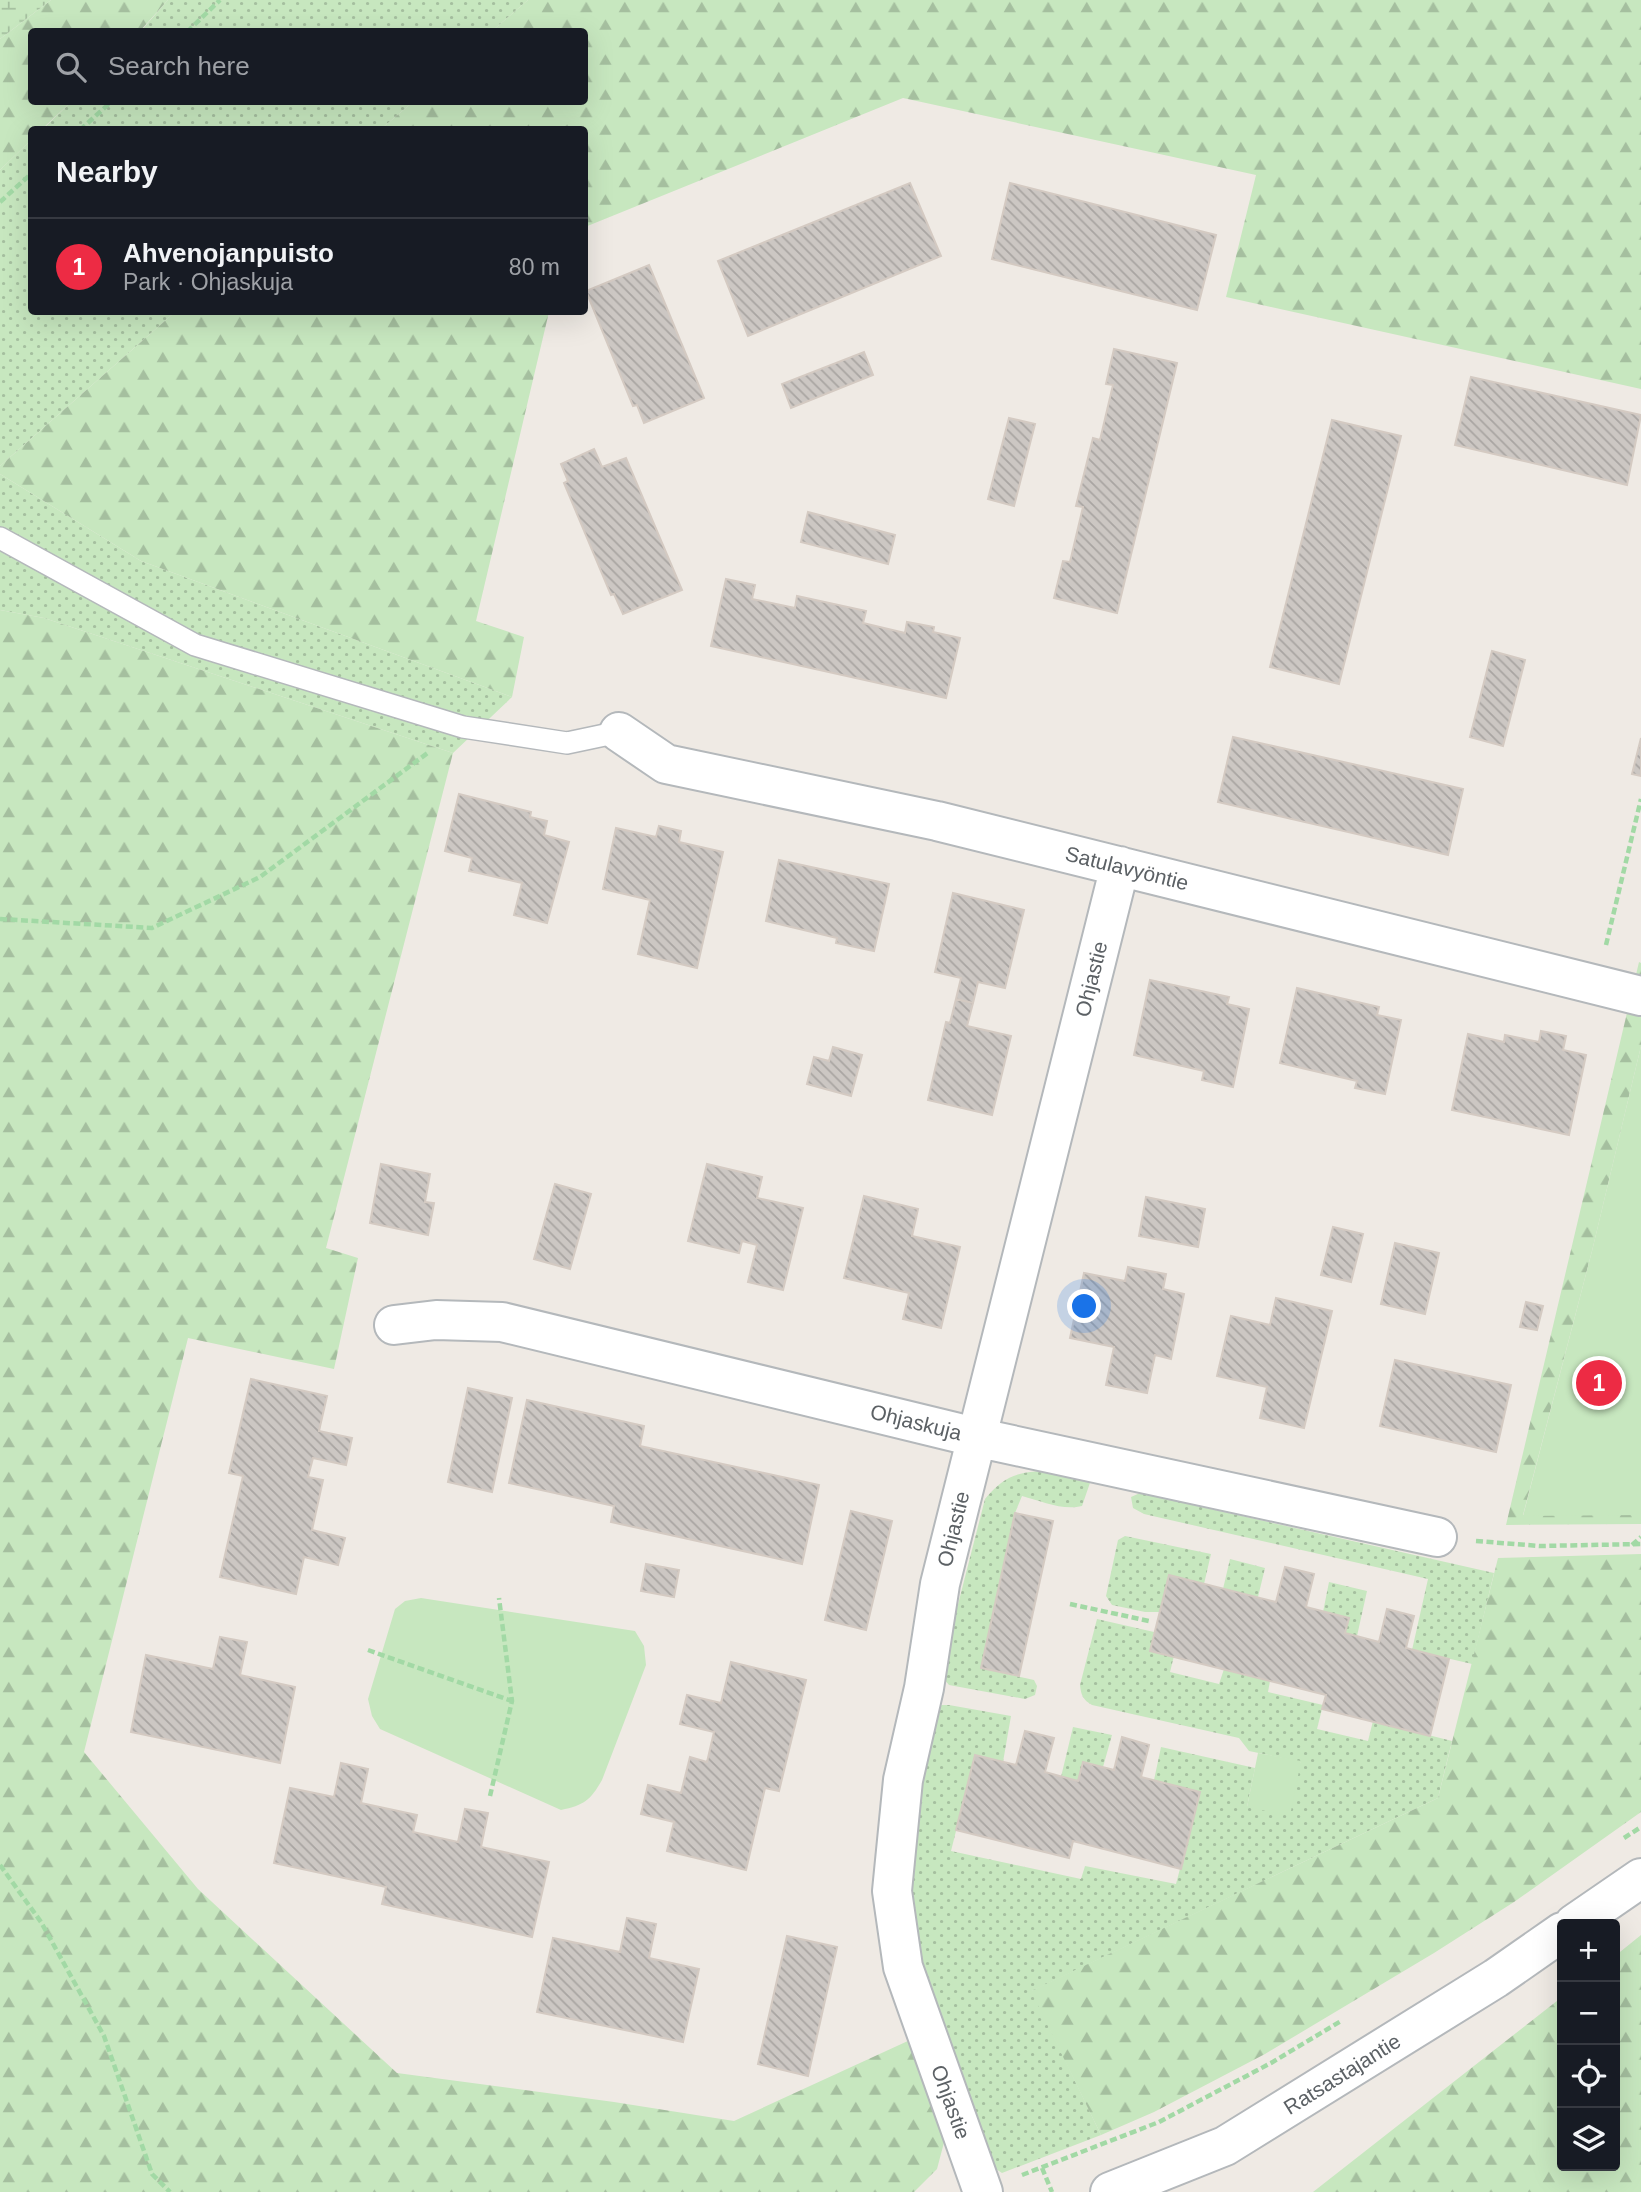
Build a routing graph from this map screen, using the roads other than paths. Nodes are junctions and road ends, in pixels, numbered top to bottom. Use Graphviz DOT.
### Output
graph roads {
  1 [pos="0,538"];
  2 [pos="619,732"];
  3 [pos="1120,866"];
  4 [pos="1641,996"];
  5 [pos="394,1325"];
  6 [pos="975,1437"];
  7 [pos="1437,1538"];
  8 [pos="1641,1878"];
  9 [pos="1581,1919"];
  10 [pos="1557,1935"];
  11 [pos="983,2191"];
  12 [pos="1110,2192"];
  1 -- 2 [label="lane"];
  2 -- 3 [label="street, Satulavyöntie"];
  3 -- 4 [label="street, Satulavyöntie"];
  3 -- 6 [label="street, Ohjastie"];
  5 -- 6 [label="street, Ohjaskuja"];
  6 -- 7 [label="street, Ohjaskuja"];
  6 -- 11 [label="street, Ohjastie"];
  8 -- 9 [label="street"];
  10 -- 12 [label="street, Ratsastajantie"];
}
